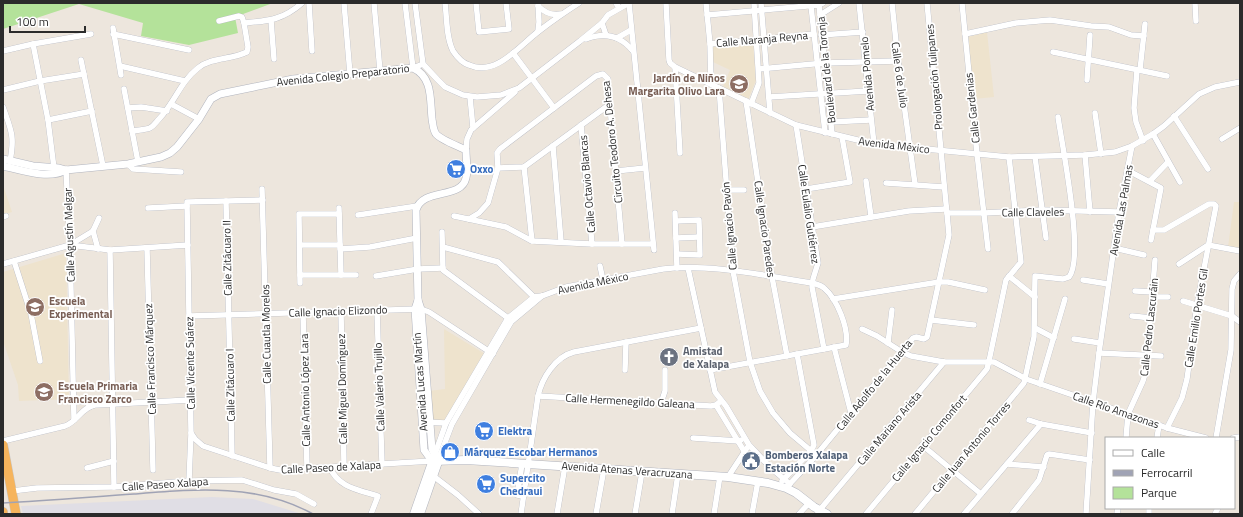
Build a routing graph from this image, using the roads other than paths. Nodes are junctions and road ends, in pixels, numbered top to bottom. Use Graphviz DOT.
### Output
graph roads {
  1 [pos="302,3"];
  2 [pos="309,3"];
  3 [pos="344,3"];
  4 [pos="374,3"];
  5 [pos="405,3"];
  6 [pos="415,3"];
  7 [pos="445,3"];
  8 [pos="476,3"];
  9 [pos="506,3"];
  10 [pos="579,3"];
  11 [pos="629,3"];
  12 [pos="666,3"];
  13 [pos="706,3"];
  14 [pos="754,3"];
  15 [pos="839,3"];
  16 [pos="860,3"];
  17 [pos="892,3"];
  18 [pos="927,3"];
  19 [pos="962,3"];
  20 [pos="1196,3"];
  21 [pos="821,4"];
  22 [pos="538,5"];
  23 [pos="617,6"];
  24 [pos="762,6"];
  25 [pos="811,6"];
  26 [pos="754,10"];
  27 [pos="563,14"];
  28 [pos="707,15"];
  29 [pos="820,15"];
  30 [pos="271,20"];
  31 [pos="1196,20"];
  32 [pos="219,21"];
  33 [pos="244,23"];
  34 [pos="602,23"];
  35 [pos="1145,24"];
  36 [pos="632,30"];
  37 [pos="538,31"];
  38 [pos="863,32"];
  39 [pos="91,34"];
  40 [pos="814,34"];
  41 [pos="965,34"];
  42 [pos="606,35"];
  43 [pos="822,35"];
  44 [pos="1090,36"];
  45 [pos="1144,36"];
  46 [pos="617,38"];
  47 [pos="764,39"];
  48 [pos="756,40"];
  49 [pos="580,41"];
  50 [pos="33,44"];
  51 [pos="710,44"];
  52 [pos="189,50"];
  53 [pos="3,51"];
  54 [pos="312,51"];
  55 [pos="633,51"];
  56 [pos="1052,52"];
  57 [pos="513,53"];
  58 [pos="274,59"];
  59 [pos="1088,59"];
  60 [pos="81,60"];
  61 [pos="898,60"];
  62 [pos="824,63"];
  63 [pos="866,63"];
  64 [pos="423,64"];
  65 [pos="817,64"];
  66 [pos="120,66"];
  67 [pos="675,67"];
  68 [pos="413,68"];
  69 [pos="767,68"];
  70 [pos="759,69"];
  71 [pos="1139,70"];
  72 [pos="380,71"];
  73 [pos="84,74"];
  74 [pos="350,74"];
  75 [pos="122,75"];
  76 [pos="1167,76"];
  77 [pos="532,78"];
  78 [pos="437,79"];
  79 [pos="1087,80"];
  80 [pos="40,81"];
  81 [pos="185,81"];
  82 [pos="1240,82"];
  83 [pos="711,84"];
  84 [pos="428,87"];
  85 [pos="519,88"];
  86 [pos="719,88"];
  87 [pos="124,89"];
  88 [pos="3,90"];
  89 [pos="868,91"];
  90 [pos="821,93"];
  91 [pos="828,93"];
  92 [pos="470,97"];
  93 [pos="769,97"];
  94 [pos="749,103"];
  95 [pos="171,104"];
  96 [pos="610,104"];
  97 [pos="3,107"];
  98 [pos="128,108"];
  99 [pos="554,108"];
  100 [pos="92,110"];
  101 [pos="166,112"];
  102 [pos="770,113"];
  103 [pos="1095,113"];
  104 [pos="1174,116"];
  105 [pos="1058,117"];
  106 [pos="199,119"];
  107 [pos="48,120"];
  108 [pos="871,120"];
  109 [pos="831,122"];
  110 [pos="581,125"];
  111 [pos="796,125"];
  112 [pos="473,128"];
  113 [pos="1240,128"];
  114 [pos="132,131"];
  115 [pos="825,133"];
  116 [pos="832,134"];
  117 [pos="1153,134"];
  118 [pos="842,137"];
  119 [pos="1222,139"];
  120 [pos="1143,141"];
  121 [pos="874,144"];
  122 [pos="553,146"];
  123 [pos="1132,146"];
  124 [pos="910,147"];
  125 [pos="466,150"];
  126 [pos="941,150"];
  127 [pos="680,154"];
  128 [pos="977,154"];
  129 [pos="1101,154"];
  130 [pos="1084,155"];
  131 [pos="1009,156"];
  132 [pos="1064,156"];
  133 [pos="1035,157"];
  134 [pos="6,160"];
  135 [pos="138,162"];
  136 [pos="1168,162"];
  137 [pos="128,164"];
  138 [pos="3,166"];
  139 [pos="103,166"];
  140 [pos="524,167"];
  141 [pos="54,168"];
  142 [pos="498,168"];
  143 [pos="645,168"];
  144 [pos="1208,169"];
  145 [pos="32,170"];
  146 [pos="66,170"];
  147 [pos="1127,170"];
  148 [pos="616,171"];
  149 [pos="181,172"];
  150 [pos="866,181"];
  151 [pos="1150,181"];
  152 [pos="1180,182"];
  153 [pos="886,183"];
  154 [pos="915,184"];
  155 [pos="944,187"];
  156 [pos="262,189"];
  157 [pos="806,189"];
  158 [pos="726,190"];
  159 [pos="744,190"];
  160 [pos="226,200"];
  161 [pos="263,200"];
  162 [pos="187,204"];
  163 [pos="417,206"];
  164 [pos="148,208"];
  165 [pos="1043,210"];
  166 [pos="946,211"];
  167 [pos="1072,211"];
  168 [pos="1015,212"];
  169 [pos="1090,212"];
  170 [pos="1119,212"];
  171 [pos="675,213"];
  172 [pos="984,213"];
  173 [pos="358,215"];
  174 [pos="454,216"];
  175 [pos="871,216"];
  176 [pos="99,218"];
  177 [pos="469,219"];
  178 [pos="676,221"];
  179 [pos="812,226"];
  180 [pos="1153,230"];
  181 [pos="93,231"];
  182 [pos="442,232"];
  183 [pos="699,237"];
  184 [pos="417,238"];
  185 [pos="676,238"];
  186 [pos="1046,238"];
  187 [pos="1151,240"];
  188 [pos="532,241"];
  189 [pos="561,241"];
  190 [pos="592,244"];
  191 [pos="622,244"];
  192 [pos="70,245"];
  193 [pos="188,245"];
  194 [pos="300,245"];
  195 [pos="1208,245"];
  196 [pos="340,247"];
  197 [pos="443,247"];
  198 [pos="98,248"];
  199 [pos="147,248"];
  200 [pos="1114,248"];
  201 [pos="988,249"];
  202 [pos="110,250"];
  203 [pos="1240,251"];
  204 [pos="676,254"];
  205 [pos="1144,255"];
  206 [pos="1155,260"];
  207 [pos="14,261"];
  208 [pos="3,264"];
  209 [pos="1179,264"];
  210 [pos="600,266"];
  211 [pos="443,268"];
  212 [pos="677,268"];
  213 [pos="688,268"];
  214 [pos="418,270"];
  215 [pos="732,271"];
  216 [pos="1240,274"];
  217 [pos="300,275"];
  218 [pos="341,275"];
  219 [pos="356,275"];
  220 [pos="376,276"];
  221 [pos="1009,276"];
  222 [pos="772,277"];
  223 [pos="603,280"];
  224 [pos="1083,280"];
  225 [pos="939,282"];
  226 [pos="300,283"];
  227 [pos="812,283"];
  228 [pos="1108,284"];
  229 [pos="985,290"];
  230 [pos="1135,291"];
  231 [pos="1153,294"];
  232 [pos="1035,297"];
  233 [pos="1168,297"];
  234 [pos="538,298"];
  235 [pos="833,299"];
  236 [pos="1066,299"];
  237 [pos="1183,301"];
  238 [pos="1196,305"];
  239 [pos="418,309"];
  240 [pos="377,310"];
  241 [pos="892,310"];
  242 [pos="341,311"];
  243 [pos="303,312"];
  244 [pos="265,313"];
  245 [pos="229,314"];
  246 [pos="189,316"];
  247 [pos="1132,316"];
  248 [pos="1232,316"];
  249 [pos="508,318"];
  250 [pos="1151,318"];
  251 [pos="931,320"];
  252 [pos="1240,322"];
  253 [pos="974,325"];
  254 [pos="701,328"];
  255 [pos="1035,328"];
  256 [pos="862,329"];
  257 [pos="1054,338"];
  258 [pos="1074,339"];
  259 [pos="626,342"];
  260 [pos="888,343"];
  261 [pos="1100,343"];
  262 [pos="834,347"];
  263 [pos="824,349"];
  264 [pos="902,352"];
  265 [pos="491,353"];
  266 [pos="1099,353"];
  267 [pos="797,354"];
  268 [pos="786,356"];
  269 [pos="1147,356"];
  270 [pos="1161,356"];
  271 [pos="40,361"];
  272 [pos="989,361"];
  273 [pos="750,362"];
  274 [pos="944,362"];
  275 [pos="625,370"];
  276 [pos="665,370"];
  277 [pos="710,370"];
  278 [pos="1026,380"];
  279 [pos="1040,384"];
  280 [pos="538,396"];
  281 [pos="190,400"];
  282 [pos="74,401"];
  283 [pos="1093,402"];
  284 [pos="151,403"];
  285 [pos="661,403"];
  286 [pos="719,403"];
  287 [pos="113,404"];
  288 [pos="90,406"];
  289 [pos="851,413"];
  290 [pos="1128,414"];
  291 [pos="74,420"];
  292 [pos="1028,420"];
  293 [pos="426,422"];
  294 [pos="446,423"];
  295 [pos="1041,424"];
  296 [pos="1159,426"];
  297 [pos="1167,428"];
  298 [pos="1092,432"];
  299 [pos="191,433"];
  300 [pos="1126,437"];
  301 [pos="1157,437"];
  302 [pos="1202,437"];
  303 [pos="1216,437"];
  304 [pos="694,438"];
  305 [pos="745,438"];
  306 [pos="3,441"];
  307 [pos="739,441"];
  308 [pos="3,445"];
  309 [pos="749,445"];
  310 [pos="922,445"];
  311 [pos="744,451"];
  312 [pos="814,453"];
  313 [pos="232,456"];
  314 [pos="435,459"];
  315 [pos="1090,460"];
  316 [pos="114,461"];
  317 [pos="382,464"];
  318 [pos="525,464"];
  319 [pos="1007,464"];
  320 [pos="344,466"];
  321 [pos="565,466"];
  322 [pos="330,467"];
  323 [pos="1044,467"];
  324 [pos="87,468"];
  325 [pos="270,468"];
  326 [pos="307,468"];
  327 [pos="604,469"];
  328 [pos="153,470"];
  329 [pos="952,470"];
  330 [pos="642,472"];
  331 [pos="430,474"];
  332 [pos="678,474"];
  333 [pos="724,476"];
  334 [pos="784,479"];
  335 [pos="189,481"];
  336 [pos="758,481"];
  337 [pos="778,486"];
  338 [pos="788,486"];
  339 [pos="114,487"];
  340 [pos="12,490"];
  341 [pos="981,494"];
  342 [pos="314,504"];
  343 [pos="818,510"];
  344 [pos="16,514"];
  345 [pos="370,514"];
  346 [pos="416,514"];
  347 [pos="479,514"];
  348 [pos="521,514"];
  349 [pos="557,514"];
  350 [pos="596,514"];
  351 [pos="635,514"];
  352 [pos="672,514"];
  353 [pos="714,514"];
  354 [pos="752,514"];
  355 [pos="799,514"];
  356 [pos="866,514"];
  357 [pos="915,514"];
  358 [pos="964,514"];
  359 [pos="1012,514"];
  360 [pos="1086,514"];
  1 -- 30 [label="street"];
  2 -- 54 [label="street"];
  3 -- 74 [label="street"];
  4 -- 72 [label="street"];
  5 -- 68 [label="street"];
  6 -- 64 [label="street"];
  7 -- 57 [label="street"];
  8 -- 9 [label="street"];
  10 -- 27 [label="street"];
  11 -- 23 [label="street, Avenida Colegio Preparatorio"];
  11 -- 36 [label="street"];
  12 -- 67 [label="street, Avenida México"];
  13 -- 28 [label="street"];
  14 -- 26 [label="street"];
  15 -- 29 [label="street"];
  16 -- 38 [label="street, Avenida Pomelo"];
  17 -- 61 [label="street, Calle 6 de Julio"];
  18 -- 126 [label="street, Prolongación Tulipanes"];
  19 -- 41 [label="street, Calle Gardenias"];
  20 -- 31 [label="street"];
  21 -- 25 [label="street"];
  21 -- 29 [label="street, Boulevard de la Toronja"];
  22 -- 27 [label="street"];
  22 -- 37 [label="street"];
  23 -- 34 [label="street, Avenida Colegio Preparatorio"];
  24 -- 25 [label="street"];
  24 -- 26 [label="street"];
  24 -- 47 [label="street"];
  25 -- 40 [label="street, Boulevard de la Toronja"];
  26 -- 28 [label="street"];
  26 -- 48 [label="street"];
  27 -- 37 [label="street"];
  28 -- 51 [label="street"];
  29 -- 43 [label="street, Boulevard de la Toronja"];
  30 -- 33 [label="street"];
  30 -- 58 [label="street"];
  32 -- 33 [label="street"];
  33 -- 81 [label="street"];
  34 -- 42 [label="street"];
  34 -- 49 [label="street, Avenida Colegio Preparatorio"];
  35 -- 45 [label="street"];
  36 -- 46 [label="street"];
  36 -- 55 [label="street"];
  37 -- 57 [label="street"];
  38 -- 43 [label="street, Calle Naranja Reyna"];
  38 -- 63 [label="street, Avenida Pomelo"];
  39 -- 50 [label="street"];
  40 -- 47 [label="street, Calle Naranja Reyna"];
  40 -- 65 [label="street, Boulevard de la Toronja"];
  41 -- 45 [label="street"];
  41 -- 128 [label="street, Calle Gardenias"];
  42 -- 46 [label="street"];
  42 -- 49 [label="street"];
  43 -- 62 [label="street, Boulevard de la Toronja"];
  44 -- 59 [label="street"];
  45 -- 71 [label="street"];
  46 -- 55 [label="street"];
  47 -- 48 [label="street, Calle Naranja Reyna"];
  47 -- 69 [label="street"];
  48 -- 51 [label="street, Calle Naranja Reyna"];
  48 -- 70 [label="street"];
  49 -- 77 [label="street, Avenida Colegio Preparatorio"];
  50 -- 53 [label="street"];
  50 -- 80 [label="street"];
  51 -- 83 [label="street"];
  52 -- 66 [label="street"];
  55 -- 143 [label="street"];
  56 -- 59 [label="street"];
  57 -- 77 [label="street"];
  59 -- 71 [label="street"];
  59 -- 79 [label="street"];
  60 -- 73 [label="street"];
  61 -- 63 [label="street"];
  61 -- 124 [label="street, Calle 6 de Julio"];
  62 -- 63 [label="street"];
  62 -- 65 [label="street"];
  62 -- 91 [label="street, Boulevard de la Toronja"];
  63 -- 89 [label="street, Avenida Pomelo"];
  64 -- 68 [label="street, Avenida Colegio Preparatorio"];
  64 -- 78 [label="street, Avenida Colegio Preparatorio"];
  65 -- 69 [label="street"];
  65 -- 90 [label="street, Boulevard de la Toronja"];
  66 -- 75 [label="street"];
  66 -- 81 [label="street"];
  67 -- 83 [label="street, Avenida México"];
  67 -- 127 [label="street"];
  68 -- 72 [label="street, Avenida Colegio Preparatorio"];
  68 -- 84 [label="street"];
  69 -- 70 [label="street"];
  69 -- 93 [label="street"];
  70 -- 94 [label="street"];
  71 -- 76 [label="street"];
  71 -- 120 [label="street"];
  72 -- 74 [label="street, Avenida Colegio Preparatorio"];
  73 -- 80 [label="street"];
  73 -- 100 [label="street"];
  74 -- 106 [label="street, Avenida Colegio Preparatorio"];
  77 -- 85 [label="street, Avenida Colegio Preparatorio"];
  77 -- 99 [label="street"];
  78 -- 84 [label="street"];
  78 -- 92 [label="street, Avenida Colegio Preparatorio"];
  80 -- 88 [label="street"];
  80 -- 107 [label="street"];
  81 -- 95 [label="street"];
  82 -- 104 [label="street"];
  83 -- 86 [label="street, Avenida México"];
  84 -- 125 [label="street"];
  85 -- 92 [label="street, Avenida Colegio Preparatorio"];
  85 -- 112 [label="street, Avenida Colegio Preparatorio"];
  86 -- 94 [label="street, Avenida México"];
  86 -- 158 [label="street, Calle Ignacio Pavón"];
  87 -- 98 [label="street"];
  89 -- 91 [label="street"];
  89 -- 108 [label="street, Avenida Pomelo"];
  90 -- 91 [label="street"];
  90 -- 93 [label="street"];
  90 -- 115 [label="street, Boulevard de la Toronja"];
  91 -- 109 [label="street, Boulevard de la Toronja"];
  92 -- 112 [label="street, Avenida Colegio Preparatorio"];
  93 -- 102 [label="street"];
  94 -- 102 [label="street, Avenida México"];
  94 -- 222 [label="street, Calle Ignacio Paredes"];
  95 -- 101 [label="street"];
  95 -- 106 [label="street"];
  96 -- 99 [label="street, Circuito Teodoro A. Dehesa"];
  96 -- 110 [label="street"];
  96 -- 148 [label="street, Circuito Teodoro A. Dehesa"];
  97 -- 134 [label="street"];
  98 -- 101 [label="street"];
  98 -- 114 [label="street"];
  99 -- 142 [label="street, Circuito Teodoro A. Dehesa"];
  100 -- 107 [label="street"];
  100 -- 139 [label="street"];
  101 -- 114 [label="street"];
  102 -- 111 [label="street, Avenida México"];
  103 -- 129 [label="street"];
  104 -- 117 [label="street"];
  104 -- 144 [label="street"];
  105 -- 132 [label="street"];
  106 -- 135 [label="street, Avenida Colegio Preparatorio"];
  107 -- 141 [label="street"];
  108 -- 109 [label="street"];
  108 -- 121 [label="street, Avenida Pomelo"];
  109 -- 116 [label="street, Boulevard de la Toronja"];
  110 -- 122 [label="street"];
  110 -- 190 [label="street, Calle Octavio Blancas"];
  111 -- 115 [label="street, Avenida México"];
  111 -- 157 [label="street, Calle Eulalio Gutiérrez"];
  112 -- 125 [label="street, Avenida Colegio Preparatorio"];
  113 -- 119 [label="street"];
  114 -- 135 [label="street"];
  115 -- 116 [label="street, Avenida México"];
  116 -- 118 [label="street, Avenida México"];
  117 -- 120 [label="street"];
  117 -- 136 [label="street"];
  118 -- 121 [label="street, Avenida México"];
  118 -- 157 [label="street"];
  120 -- 123 [label="street"];
  121 -- 124 [label="street, Avenida México"];
  122 -- 140 [label="street"];
  122 -- 189 [label="street"];
  123 -- 129 [label="street, Avenida México"];
  123 -- 147 [label="street, Avenida Las Palmas"];
  124 -- 126 [label="street, Avenida México"];
  124 -- 154 [label="street, Calle 6 de Julio"];
  125 -- 163 [label="street"];
  126 -- 128 [label="street, Avenida México"];
  126 -- 155 [label="street, Prolongación Tulipanes"];
  128 -- 131 [label="street, Avenida México"];
  128 -- 172 [label="street, Calle Gardenias"];
  129 -- 130 [label="street, Avenida México"];
  130 -- 132 [label="street, Avenida México"];
  130 -- 169 [label="street"];
  131 -- 133 [label="street, Avenida México"];
  131 -- 168 [label="street, Calle Ignacio Comonfort"];
  132 -- 133 [label="street, Avenida México"];
  132 -- 167 [label="street"];
  133 -- 165 [label="street"];
  134 -- 145 [label="street"];
  135 -- 137 [label="street, Avenida Colegio Preparatorio"];
  136 -- 151 [label="street"];
  136 -- 152 [label="street"];
  137 -- 139 [label="street, Avenida Colegio Preparatorio"];
  137 -- 149 [label="street"];
  138 -- 145 [label="street"];
  139 -- 146 [label="street, Avenida Colegio Preparatorio"];
  140 -- 142 [label="street"];
  140 -- 188 [label="street"];
  141 -- 145 [label="street"];
  141 -- 146 [label="street"];
  142 -- 177 [label="street, Circuito Teodoro A. Dehesa"];
  143 -- 148 [label="street"];
  143 -- 191 [label="street"];
  145 -- 146 [label="street"];
  146 -- 192 [label="street, Calle Agustín Melgar"];
  147 -- 151 [label="street"];
  147 -- 170 [label="street, Avenida Las Palmas"];
  148 -- 191 [label="street, Circuito Teodoro A. Dehesa"];
  150 -- 175 [label="street"];
  151 -- 180 [label="street"];
  153 -- 154 [label="street"];
  154 -- 155 [label="street"];
  155 -- 166 [label="street, Calle Adolfo de la Huerta"];
  156 -- 161 [label="street, Calle Cuautla Morelos"];
  157 -- 179 [label="street, Calle Eulalio Gutiérrez"];
  158 -- 159 [label="street"];
  158 -- 215 [label="street, Calle Ignacio Pavón"];
  160 -- 161 [label="street"];
  160 -- 162 [label="street"];
  160 -- 245 [label="street, Calle Zitácuaro II"];
  161 -- 244 [label="street, Calle Cuautla Morelos"];
  162 -- 164 [label="street"];
  162 -- 193 [label="street, Calle Vicente Suárez"];
  163 -- 173 [label="street"];
  163 -- 184 [label="street, Avenida Lucas Martín"];
  165 -- 167 [label="street, Calle Claveles"];
  165 -- 168 [label="street, Calle Claveles"];
  165 -- 186 [label="street"];
  166 -- 172 [label="street, Calle Claveles"];
  166 -- 175 [label="street, Calle Claveles"];
  166 -- 225 [label="street, Calle Adolfo de la Huerta"];
  167 -- 169 [label="street, Calle Claveles"];
  167 -- 232 [label="street"];
  168 -- 172 [label="street, Calle Claveles"];
  168 -- 221 [label="street, Calle Ignacio Comonfort"];
  169 -- 170 [label="street, Calle Claveles"];
  170 -- 200 [label="street, Avenida Las Palmas"];
  171 -- 178 [label="street"];
  172 -- 201 [label="street, Calle Gardenias"];
  174 -- 177 [label="street"];
  175 -- 179 [label="street, Calle Claveles"];
  176 -- 181 [label="street"];
  177 -- 188 [label="street"];
  178 -- 183 [label="street"];
  178 -- 185 [label="street"];
  179 -- 227 [label="street, Calle Eulalio Gutiérrez"];
  180 -- 187 [label="street"];
  180 -- 195 [label="street, Calle Emilio Portes Gil"];
  181 -- 192 [label="street"];
  181 -- 198 [label="street"];
  182 -- 197 [label="street"];
  183 -- 185 [label="street"];
  183 -- 204 [label="street"];
  184 -- 196 [label="street"];
  184 -- 214 [label="street, Avenida Lucas Martín"];
  185 -- 204 [label="street"];
  188 -- 189 [label="street"];
  189 -- 190 [label="street"];
  190 -- 191 [label="street"];
  192 -- 198 [label="street"];
  192 -- 207 [label="street"];
  192 -- 282 [label="street, Calle Agustín Melgar"];
  193 -- 199 [label="street"];
  193 -- 246 [label="street, Calle Vicente Suárez"];
  194 -- 196 [label="street"];
  194 -- 196 [label="street"];
  194 -- 217 [label="street"];
  195 -- 203 [label="street"];
  195 -- 209 [label="street"];
  195 -- 238 [label="street, Calle Emilio Portes Gil"];
  196 -- 218 [label="street"];
  197 -- 211 [label="street"];
  197 -- 234 [label="street"];
  198 -- 202 [label="street"];
  199 -- 202 [label="street"];
  199 -- 284 [label="street, Calle Francisco Márquez"];
  200 -- 205 [label="street"];
  200 -- 228 [label="street, Avenida Las Palmas"];
  202 -- 287 [label="street"];
  204 -- 212 [label="street"];
  206 -- 231 [label="street, Calle Pedro Lascuráin"];
  207 -- 208 [label="street"];
  207 -- 271 [label="street"];
  210 -- 223 [label="street"];
  211 -- 214 [label="street"];
  211 -- 249 [label="street"];
  212 -- 213 [label="street, Avenida México"];
  212 -- 223 [label="street, Avenida México"];
  213 -- 215 [label="street, Avenida México"];
  213 -- 254 [label="street"];
  214 -- 220 [label="street"];
  214 -- 239 [label="street, Avenida Lucas Martín"];
  215 -- 222 [label="street, Avenida México"];
  215 -- 273 [label="street, Calle Ignacio Pavón"];
  216 -- 248 [label="street"];
  217 -- 218 [label="street"];
  217 -- 226 [label="street"];
  218 -- 219 [label="street"];
  221 -- 232 [label="street"];
  221 -- 272 [label="street, Calle Ignacio Comonfort"];
  222 -- 227 [label="street, Avenida México"];
  222 -- 268 [label="street, Calle Ignacio Paredes"];
  223 -- 234 [label="street, Avenida México"];
  224 -- 228 [label="street"];
  225 -- 229 [label="street"];
  225 -- 235 [label="street"];
  225 -- 251 [label="street, Calle Adolfo de la Huerta"];
  227 -- 235 [label="street"];
  227 -- 263 [label="street, Calle Eulalio Gutiérrez"];
  228 -- 261 [label="street, Avenida Las Palmas"];
  230 -- 231 [label="street"];
  231 -- 233 [label="street"];
  231 -- 250 [label="street, Calle Pedro Lascuráin"];
  232 -- 255 [label="street"];
  234 -- 249 [label="street, Avenida México"];
  234 -- 265 [label="street, Avenida México"];
  235 -- 262 [label="street"];
  236 -- 257 [label="street"];
  237 -- 238 [label="street"];
  238 -- 248 [label="street"];
  238 -- 297 [label="street, Calle Emilio Portes Gil"];
  239 -- 240 [label="street, Calle Ignacio Elizondo"];
  239 -- 265 [label="street"];
  239 -- 293 [label="street, Avenida Lucas Martín"];
  240 -- 242 [label="street, Calle Ignacio Elizondo"];
  240 -- 317 [label="street, Calle Valerio Trujillo"];
  241 -- 260 [label="street"];
  242 -- 243 [label="street, Calle Ignacio Elizondo"];
  242 -- 320 [label="street, Calle Miguel Domínguez"];
  243 -- 244 [label="street, Calle Ignacio Elizondo"];
  243 -- 326 [label="street, Calle Antonio López Lara"];
  244 -- 245 [label="street, Calle Ignacio Elizondo"];
  244 -- 325 [label="street, Calle Cuautla Morelos"];
  245 -- 246 [label="street, Calle Ignacio Elizondo"];
  245 -- 313 [label="street, Calle Zitácuaro I"];
  246 -- 281 [label="street, Calle Vicente Suárez"];
  247 -- 250 [label="street"];
  248 -- 252 [label="street"];
  248 -- 303 [label="street"];
  249 -- 265 [label="street, Avenida México"];
  250 -- 269 [label="street, Calle Pedro Lascuráin"];
  251 -- 253 [label="street"];
  251 -- 264 [label="street, Calle Adolfo de la Huerta"];
  254 -- 259 [label="street"];
  254 -- 277 [label="street"];
  255 -- 257 [label="street"];
  255 -- 278 [label="street"];
  256 -- 260 [label="street"];
  257 -- 279 [label="street"];
  258 -- 261 [label="street"];
  259 -- 275 [label="street"];
  259 -- 280 [label="street"];
  260 -- 264 [label="street"];
  261 -- 266 [label="street, Avenida Las Palmas"];
  262 -- 263 [label="street"];
  262 -- 289 [label="street"];
  263 -- 267 [label="street"];
  264 -- 274 [label="street"];
  264 -- 289 [label="street, Calle Adolfo de la Huerta"];
  265 -- 294 [label="street, Avenida México"];
  265 -- 314 [label="street, Avenida México"];
  266 -- 269 [label="street"];
  266 -- 283 [label="street, Avenida Las Palmas"];
  267 -- 268 [label="street"];
  267 -- 312 [label="street"];
  268 -- 273 [label="street"];
  269 -- 270 [label="street"];
  269 -- 290 [label="street, Calle Pedro Lascuráin"];
  272 -- 274 [label="street"];
  272 -- 278 [label="street, Calle Río Amazonas"];
  272 -- 310 [label="street, Calle Ignacio Comonfort"];
  273 -- 277 [label="street"];
  273 -- 312 [label="street, Calle Ignacio Pavón"];
  274 -- 343 [label="street, Calle Mariano Arista"];
  276 -- 285 [label="street"];
  277 -- 286 [label="street"];
  278 -- 279 [label="street, Calle Río Amazonas"];
  278 -- 329 [label="street, Calle Juan Antonio Torres"];
  279 -- 283 [label="street, Calle Río Amazonas"];
  280 -- 285 [label="street, Calle Hermenegildo Galeana"];
  280 -- 318 [label="street"];
  281 -- 284 [label="street"];
  281 -- 299 [label="street, Calle Vicente Suárez"];
  282 -- 288 [label="street"];
  282 -- 291 [label="street, Calle Agustín Melgar"];
  283 -- 290 [label="street, Calle Río Amazonas"];
  283 -- 298 [label="street, Avenida Las Palmas"];
  284 -- 287 [label="street"];
  284 -- 328 [label="street, Calle Francisco Márquez"];
  285 -- 286 [label="street, Calle Hermenegildo Galeana"];
  286 -- 305 [label="street"];
  286 -- 307 [label="street"];
  287 -- 288 [label="street"];
  287 -- 316 [label="street"];
  288 -- 291 [label="street"];
  289 -- 312 [label="street, Calle Adolfo de la Huerta"];
  290 -- 296 [label="street, Calle Río Amazonas"];
  290 -- 300 [label="street, Calle Pedro Lascuráin"];
  291 -- 306 [label="street"];
  292 -- 295 [label="street"];
  293 -- 294 [label="street"];
  293 -- 314 [label="street, Avenida Lucas Martín"];
  294 -- 314 [label="street, Avenida México"];
  295 -- 298 [label="street"];
  295 -- 319 [label="street"];
  296 -- 297 [label="street, Calle Río Amazonas"];
  296 -- 301 [label="street"];
  297 -- 302 [label="street, Calle Río Amazonas"];
  298 -- 315 [label="street, Avenida Las Palmas"];
  299 -- 313 [label="street, Calle Paseo de Xalapa"];
  299 -- 335 [label="street, Calle Vicente Suárez"];
  304 -- 307 [label="street"];
  305 -- 307 [label="street"];
  305 -- 309 [label="street"];
  307 -- 311 [label="street"];
  308 -- 340 [label="highway"];
  309 -- 311 [label="street"];
  309 -- 334 [label="street"];
  310 -- 329 [label="street"];
  310 -- 356 [label="street, Calle Ignacio Comonfort"];
  311 -- 333 [label="street"];
  312 -- 334 [label="street, Calle Adolfo de la Huerta"];
  312 -- 338 [label="street, Calle Adolfo de la Huerta"];
  313 -- 325 [label="street, Calle Paseo de Xalapa"];
  314 -- 317 [label="street, Calle Paseo de Xalapa"];
  314 -- 318 [label="main road, Avenida Atenas Veracruzana"];
  314 -- 331 [label="main road, Avenida México"];
  315 -- 323 [label="street"];
  315 -- 360 [label="street, Avenida Las Palmas"];
  316 -- 324 [label="street"];
  316 -- 339 [label="street"];
  317 -- 320 [label="street, Calle Paseo de Xalapa"];
  318 -- 321 [label="main road, Avenida Atenas Veracruzana"];
  318 -- 348 [label="street"];
  319 -- 323 [label="street"];
  319 -- 341 [label="street"];
  320 -- 322 [label="street, Calle Paseo de Xalapa"];
  321 -- 327 [label="main road, Avenida Atenas Veracruzana"];
  321 -- 349 [label="street"];
  322 -- 326 [label="street, Calle Paseo de Xalapa"];
  322 -- 345 [label="street"];
  323 -- 359 [label="street"];
  325 -- 326 [label="street, Calle Paseo de Xalapa"];
  327 -- 330 [label="main road, Avenida Atenas Veracruzana"];
  327 -- 350 [label="street"];
  329 -- 341 [label="street"];
  329 -- 357 [label="street, Calle Juan Antonio Torres"];
  330 -- 332 [label="main road, Avenida Atenas Veracruzana"];
  330 -- 351 [label="street"];
  331 -- 346 [label="main road, Avenida México"];
  331 -- 347 [label="street"];
  332 -- 333 [label="main road, Avenida Atenas Veracruzana"];
  332 -- 352 [label="street"];
  333 -- 336 [label="main road, Avenida Atenas Veracruzana"];
  333 -- 353 [label="street"];
  334 -- 337 [label="street, Calle Adolfo de la Huerta"];
  334 -- 338 [label="street"];
  335 -- 339 [label="street, Calle Paseo Xalapa"];
  335 -- 342 [label="street, Calle Paseo Xalapa"];
  336 -- 337 [label="main road, Avenida Atenas Veracruzana"];
  336 -- 354 [label="street"];
  337 -- 338 [label="main road, Avenida Atenas Veracruzana"];
  338 -- 343 [label="main road, Avenida Atenas Veracruzana"];
  339 -- 340 [label="street, Calle Paseo Xalapa"];
  340 -- 344 [label="highway"];
  341 -- 358 [label="street"];
  343 -- 355 [label="street, Calle Mariano Arista"];
}
